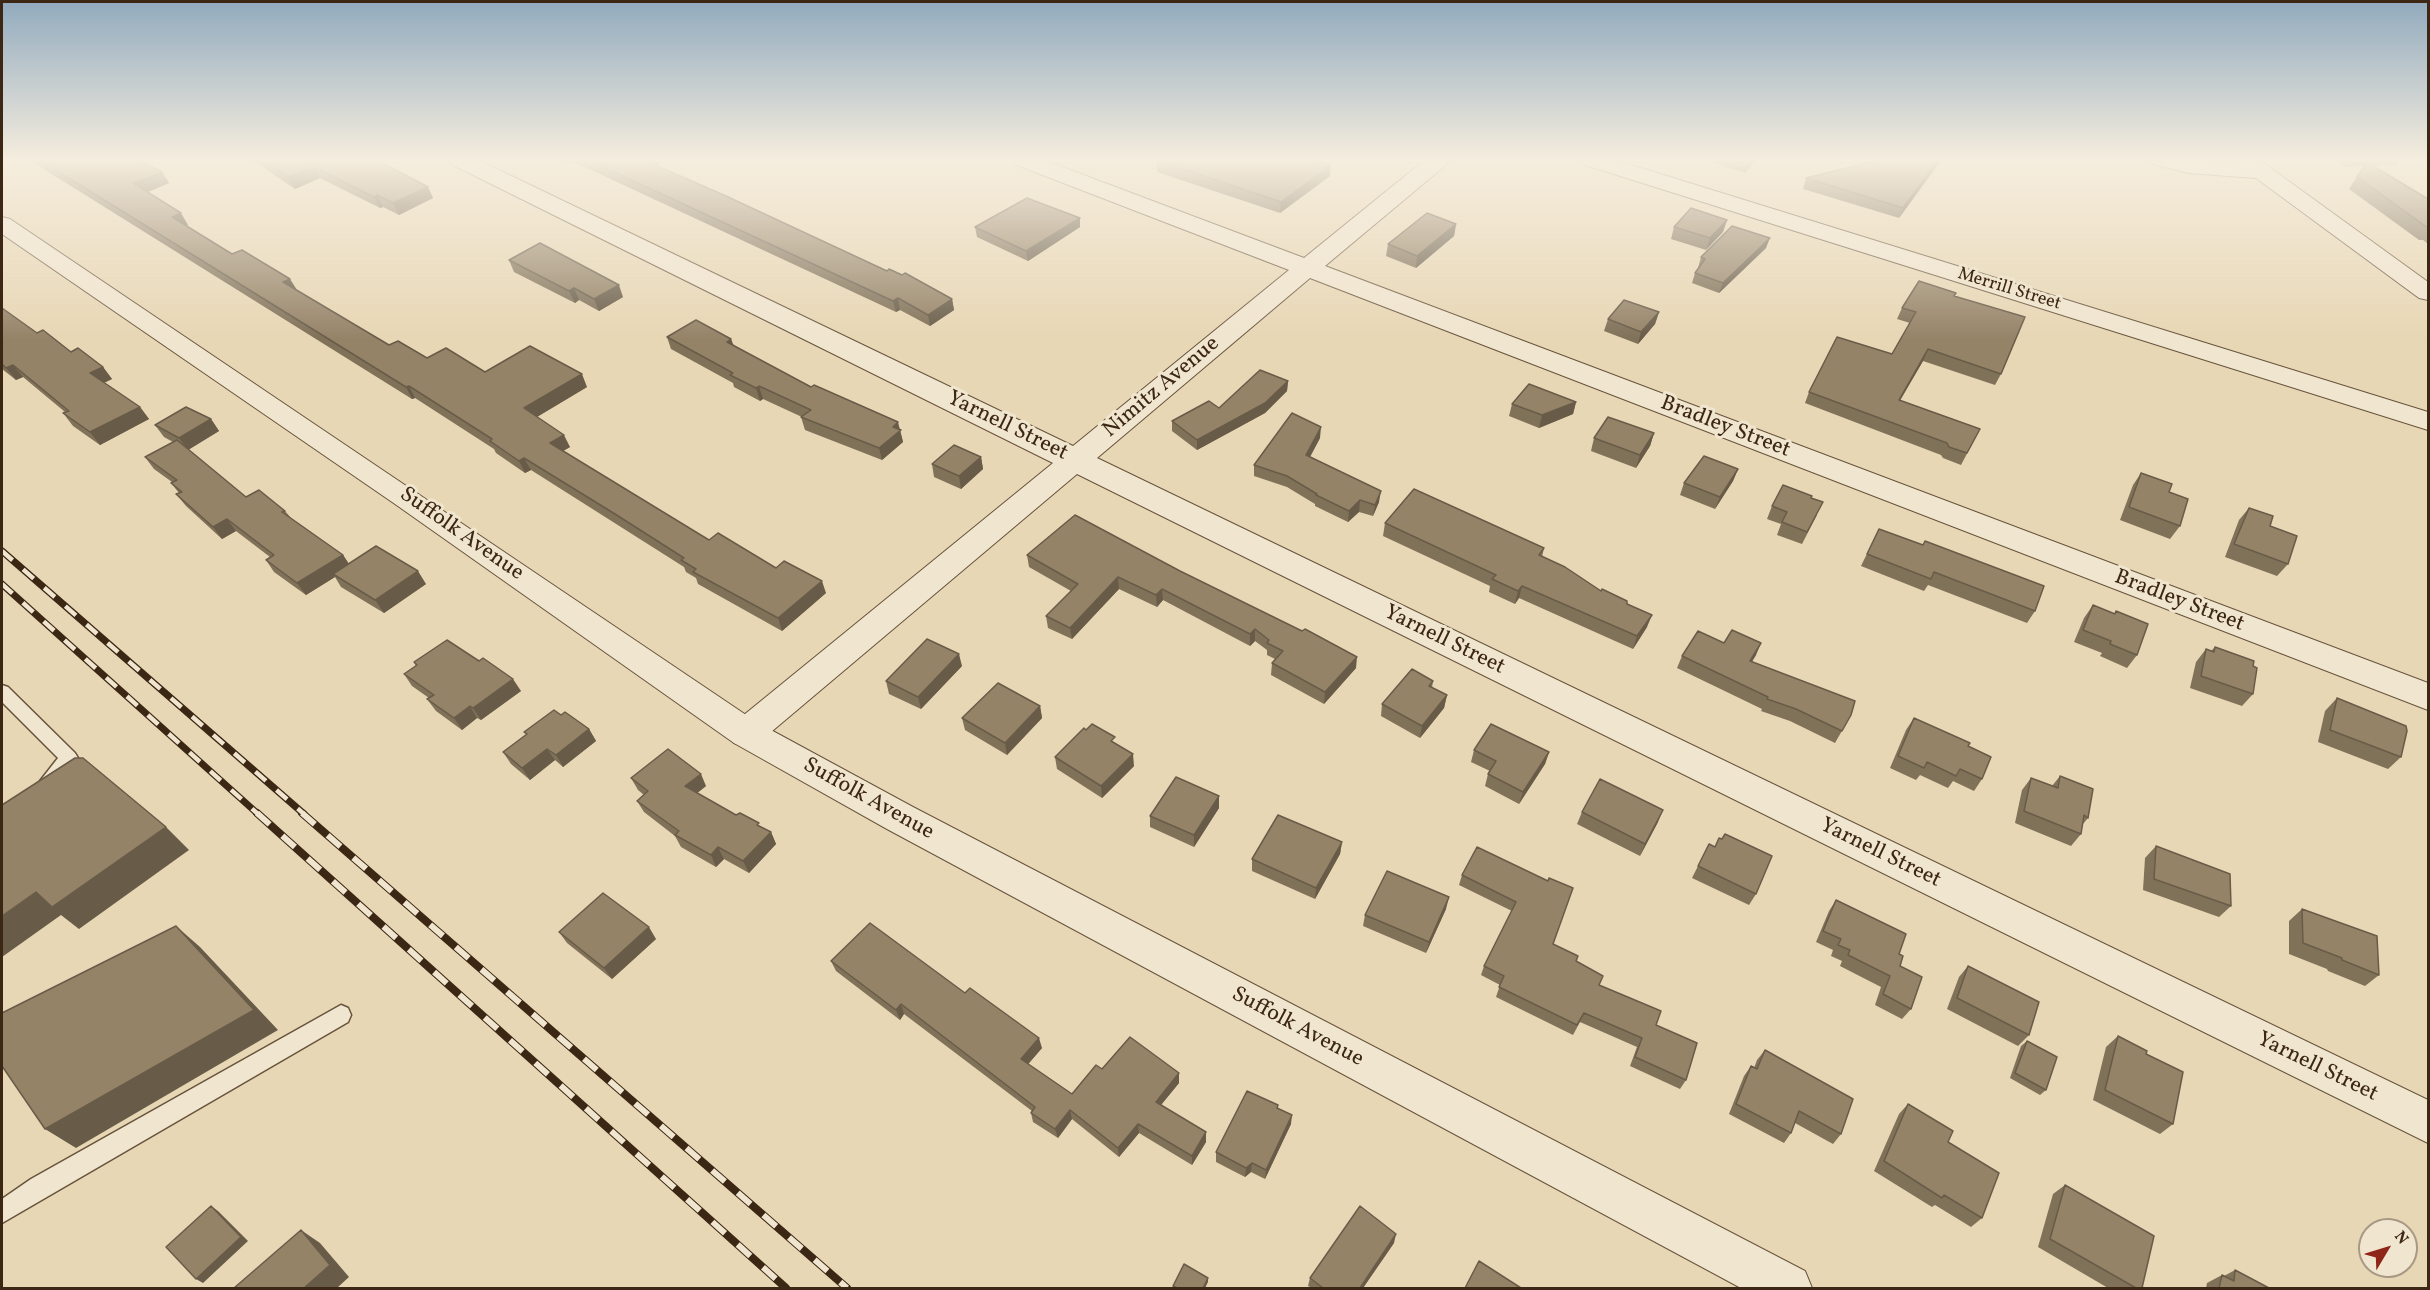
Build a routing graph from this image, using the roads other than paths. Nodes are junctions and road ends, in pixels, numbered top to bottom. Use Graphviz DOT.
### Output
graph roads {
  1 [pos="582,219"];
  2 [pos="1179,219"];
  3 [pos="1366,219"];
  4 [pos="1783,219"];
  5 [pos="2327,219"];
  6 [pos="2,224"];
  7 [pos="1307,268"];
  8 [pos="2428,293"];
  9 [pos="2428,421"];
  10 [pos="1075,460"];
  11 [pos="2,692"];
  12 [pos="2428,697"];
  13 [pos="746,733"];
  14 [pos="37,789"];
  15 [pos="341,1015"];
  16 [pos="2428,1122"];
  17 [pos="2,1212"];
  18 [pos="1788,1288"];
  1 -- 10 [label="street, Yarnell Street"];
  2 -- 7 [label="street, Bradley Street"];
  3 -- 7 [label="street, Nimitz Avenue"];
  4 -- 9 [label="street, Merrill Street"];
  5 -- 8 [label="street"];
  6 -- 13 [label="street, Suffolk Avenue"];
  7 -- 10 [label="street, Nimitz Avenue"];
  7 -- 12 [label="street, Bradley Street"];
  10 -- 13 [label="street, Nimitz Avenue"];
  10 -- 16 [label="street, Yarnell Street"];
  11 -- 14 [label="lane"];
  13 -- 18 [label="street, Suffolk Avenue"];
  15 -- 17 [label="lane"];
}
